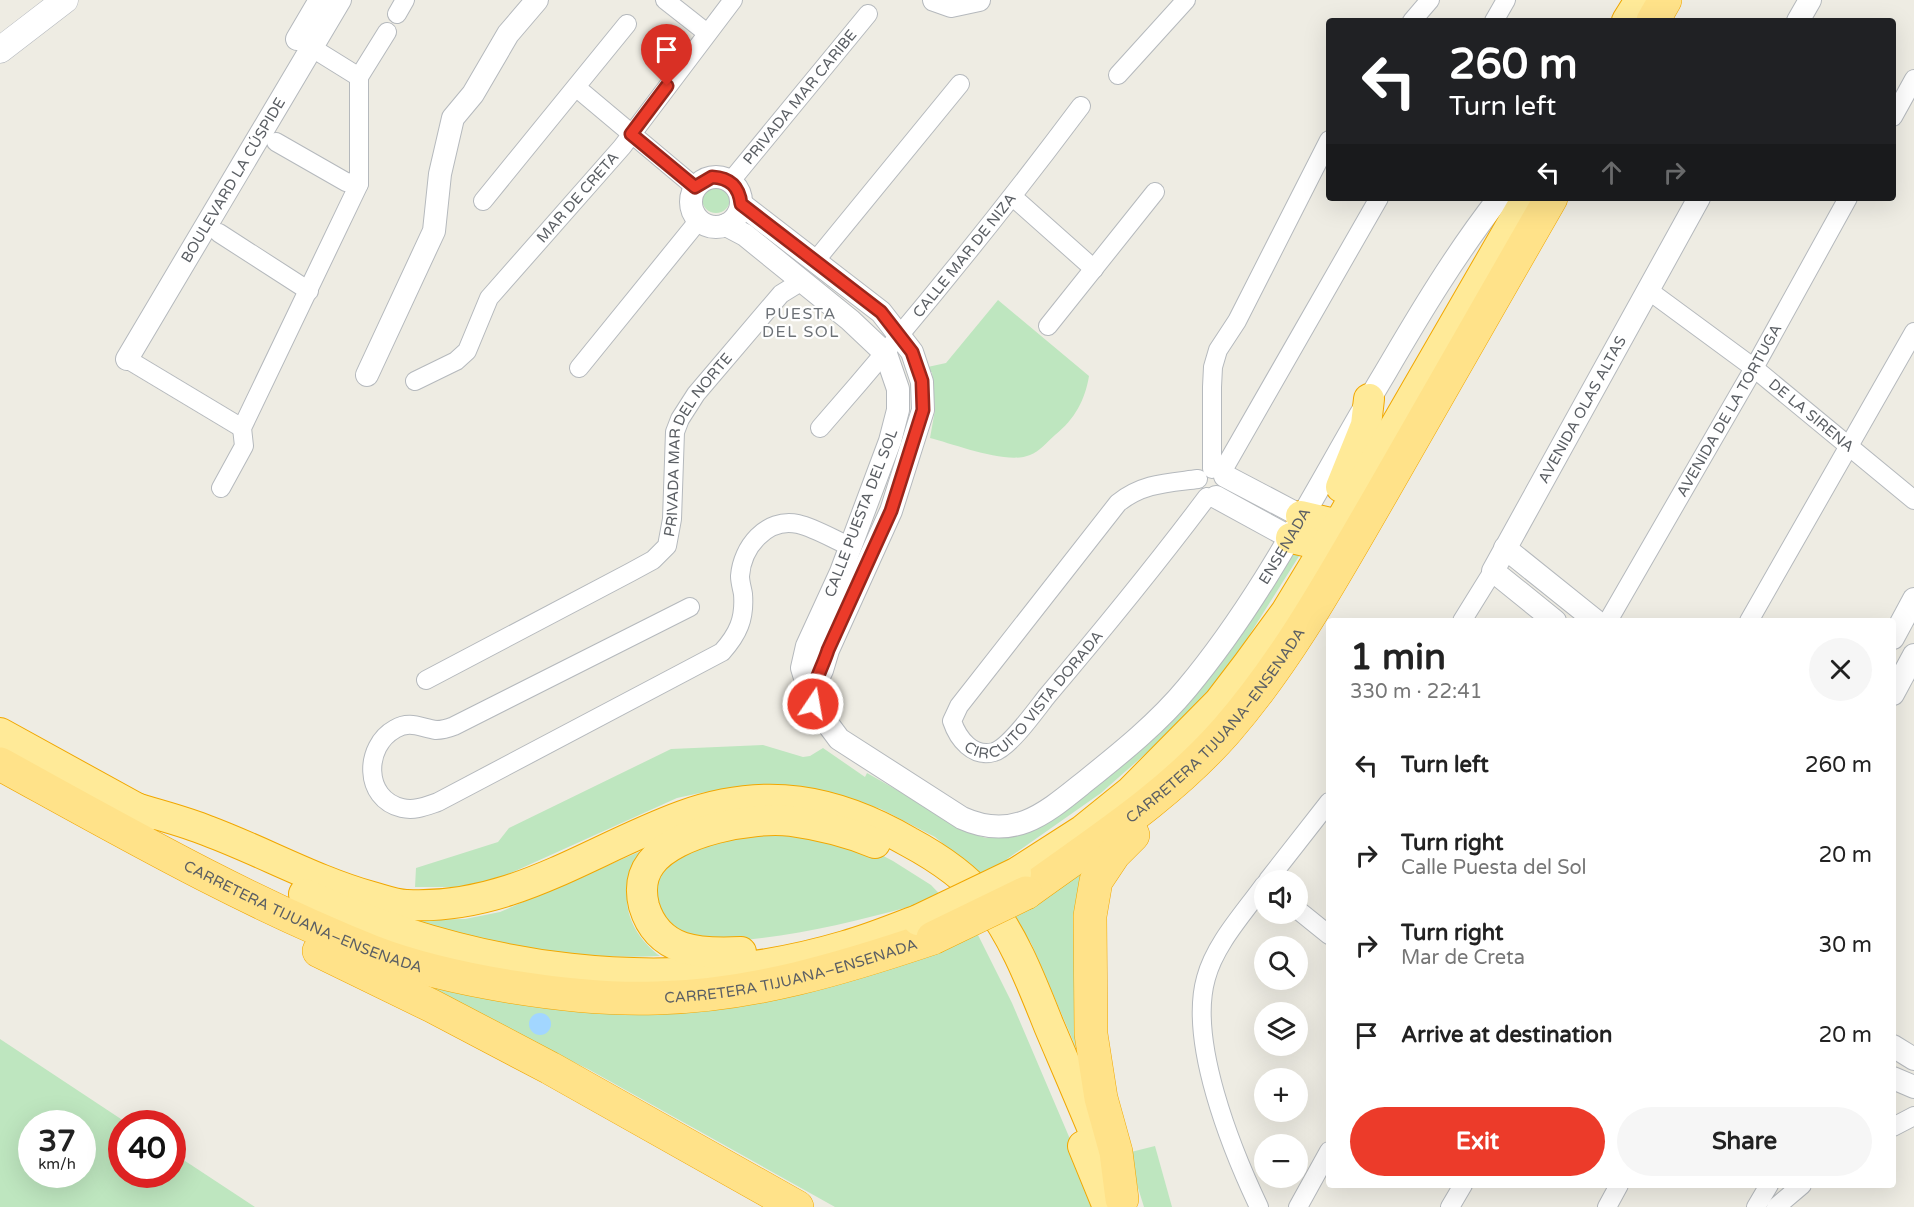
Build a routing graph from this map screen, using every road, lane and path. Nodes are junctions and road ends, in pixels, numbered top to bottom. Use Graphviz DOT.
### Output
graph roads {
  1 [pos="65,0"];
  2 [pos="320,0"];
  3 [pos="340,0"];
  4 [pos="537,0"];
  5 [pos="665,0"];
  6 [pos="733,0"];
  7 [pos="934,0"];
  8 [pos="979,0"];
  9 [pos="1186,0"];
  10 [pos="1430,0"];
  11 [pos="1506,0"];
  12 [pos="1640,0"];
  13 [pos="1665,0"];
  14 [pos="1810,0"];
  15 [pos="868,14"];
  16 [pos="1415,18"];
  17 [pos="1496,18"];
  18 [pos="1629,18"];
  19 [pos="1655,18"];
  20 [pos="1800,18"];
  21 [pos="627,24"];
  22 [pos="387,32"];
  23 [pos="706,33"];
  24 [pos="304,43"];
  25 [pos="0,51"];
  26 [pos="1118,75"];
  27 [pos="359,76"];
  28 [pos="1914,79"];
  29 [pos="960,84"];
  30 [pos="577,88"];
  31 [pos="1081,106"];
  32 [pos="1896,112"];
  33 [pos="631,134"];
  34 [pos="276,142"];
  35 [pos="1326,146"];
  36 [pos="730,182"];
  37 [pos="359,184"];
  38 [pos="695,187"];
  39 [pos="1155,192"];
  40 [pos="1012,197"];
  41 [pos="483,201"];
  42 [pos="1377,201"];
  43 [pos="1497,201"];
  44 [pos="1525,201"];
  45 [pos="1549,201"];
  46 [pos="1697,201"];
  47 [pos="1846,201"];
  48 [pos="741,204"];
  49 [pos="699,220"];
  50 [pos="726,225"];
  51 [pos="219,233"];
  52 [pos="816,260"];
  53 [pos="1094,269"];
  54 [pos="802,281"];
  55 [pos="1648,290"];
  56 [pos="309,291"];
  57 [pos="1048,326"];
  58 [pos="1914,332"];
  59 [pos="900,335"];
  60 [pos="886,354"];
  61 [pos="127,359"];
  62 [pos="579,368"];
  63 [pos="1754,368"];
  64 [pos="368,375"];
  65 [pos="415,381"];
  66 [pos="1369,399"];
  67 [pos="242,428"];
  68 [pos="820,429"];
  69 [pos="1850,448"];
  70 [pos="1214,474"];
  71 [pos="221,488"];
  72 [pos="1212,497"];
  73 [pos="1265,497"];
  74 [pos="1914,500"];
  75 [pos="867,503"];
  76 [pos="891,511"];
  77 [pos="1254,518"];
  78 [pos="1296,527"];
  79 [pos="1337,528"];
  80 [pos="849,546"];
  81 [pos="1504,549"];
  82 [pos="1493,571"];
  83 [pos="1914,599"];
  84 [pos="690,607"];
  85 [pos="1464,618"];
  86 [pos="1551,618"];
  87 [pos="1592,618"];
  88 [pos="1610,618"];
  89 [pos="1751,618"];
  90 [pos="1896,632"];
  91 [pos="1914,655"];
  92 [pos="426,680"];
  93 [pos="1896,688"];
  94 [pos="811,693"];
  95 [pos="0,733"];
  96 [pos="0,764"];
  97 [pos="1181,778"];
  98 [pos="1326,806"];
  99 [pos="131,821"];
  100 [pos="1001,828"];
  101 [pos="1276,870"];
  102 [pos="1021,883"];
  103 [pos="1254,899"];
  104 [pos="1308,918"];
  105 [pos="926,929"];
  106 [pos="1326,933"];
  107 [pos="846,946"];
  108 [pos="1896,1079"];
  109 [pos="1914,1087"];
  110 [pos="1914,1116"];
  111 [pos="1896,1125"];
  112 [pos="1326,1156"];
  113 [pos="1461,1188"];
  114 [pos="1617,1188"];
  115 [pos="1766,1188"];
  116 [pos="1798,1188"];
  117 [pos="1115,1203"];
  118 [pos="797,1207"];
  119 [pos="1259,1207"];
  120 [pos="1298,1207"];
  121 [pos="1450,1207"];
  122 [pos="1607,1207"];
  123 [pos="1756,1207"];
  124 [pos="1776,1207"];
  1 -- 25 [label="main road"];
  2 -- 24 [label="street, BOULEVARD LA CÚSPIDE"];
  3 -- 24 [label="street, BOULEVARD LA CÚSPIDE"];
  4 -- 64 [label="street"];
  5 -- 23 [label="street"];
  6 -- 23 [label="street, MAR DE CRETA"];
  7 -- 8 [label="street"];
  9 -- 26 [label="street"];
  10 -- 16 [label="street"];
  11 -- 17 [label="street"];
  12 -- 18 [label="highway"];
  13 -- 19 [label="highway"];
  14 -- 20 [label="street"];
  15 -- 36 [label="street, PRIVADA MAR CARIBE"];
  21 -- 30 [label="street"];
  22 -- 27 [label="street"];
  23 -- 33 [label="street, MAR DE CRETA"];
  24 -- 27 [label="street"];
  24 -- 61 [label="street, BOULEVARD LA CÚSPIDE"];
  27 -- 37 [label="street"];
  28 -- 32 [label="street"];
  29 -- 52 [label="street"];
  30 -- 33 [label="street"];
  30 -- 41 [label="street"];
  31 -- 40 [label="street, CALLE MAR DE NIZA"];
  33 -- 38 [label="street"];
  33 -- 65 [label="street, MAR DE CRETA"];
  34 -- 37 [label="street"];
  35 -- 70 [label="street"];
  36 -- 38 [label="street"];
  36 -- 48 [label="street"];
  37 -- 56 [label="street"];
  38 -- 49 [label="street"];
  39 -- 53 [label="street"];
  40 -- 53 [label="street"];
  40 -- 59 [label="street, CALLE MAR DE NIZA"];
  42 -- 70 [label="street"];
  43 -- 66 [label="street, ENSENADA"];
  44 -- 79 [label="highway, CARRETERA TIJUANA–ENSENADA"];
  45 -- 97 [label="highway, CARRETERA TIJUANA–ENSENADA"];
  46 -- 55 [label="street, AVENIDA OLAS ALTAS"];
  47 -- 63 [label="street, AVENIDA DE LA TORTUGA"];
  48 -- 50 [label="street"];
  48 -- 52 [label="street, CALLE PUESTA DEL SOL"];
  49 -- 50 [label="street"];
  49 -- 62 [label="street"];
  50 -- 54 [label="street, CALLE PUESTA DEL SOL"];
  51 -- 56 [label="street"];
  52 -- 59 [label="street, CALLE PUESTA DEL SOL"];
  53 -- 57 [label="street"];
  54 -- 60 [label="street, CALLE PUESTA DEL SOL"];
  54 -- 92 [label="street, PRIVADA MAR DEL NORTE"];
  55 -- 63 [label="street, DE LA SIRENA"];
  55 -- 81 [label="street, AVENIDA OLAS ALTAS"];
  56 -- 67 [label="street"];
  58 -- 69 [label="street"];
  59 -- 60 [label="street, CALLE MAR DE NIZA"];
  59 -- 76 [label="street, CALLE PUESTA DEL SOL"];
  60 -- 68 [label="street, CALLE MAR DE NIZA"];
  60 -- 75 [label="street, CALLE PUESTA DEL SOL"];
  61 -- 67 [label="street"];
  63 -- 69 [label="street, DE LA SIRENA"];
  63 -- 88 [label="street, AVENIDA DE LA TORTUGA"];
  66 -- 78 [label="street, ENSENADA"];
  66 -- 79 [label="highway"];
  67 -- 71 [label="street"];
  69 -- 74 [label="street, DE LA SIRENA"];
  69 -- 89 [label="street"];
  70 -- 72 [label="street, CIRCUITO VISTA DORADA"];
  70 -- 72 [label="street"];
  70 -- 72 [label="street, CIRCUITO VISTA DORADA"];
  70 -- 73 [label="street"];
  72 -- 77 [label="street"];
  73 -- 77 [label="street"];
  73 -- 78 [label="street"];
  75 -- 76 [label="street"];
  75 -- 80 [label="street, CALLE PUESTA DEL SOL"];
  76 -- 94 [label="street, CALLE PUESTA DEL SOL"];
  77 -- 78 [label="street"];
  78 -- 79 [label="highway"];
  78 -- 100 [label="street, ENSENADA"];
  79 -- 102 [label="highway, CARRETERA TIJUANA–ENSENADA"];
  80 -- 84 [label="street"];
  80 -- 94 [label="street, CALLE PUESTA DEL SOL"];
  81 -- 82 [label="street, AVENIDA OLAS ALTAS"];
  81 -- 87 [label="street"];
  82 -- 85 [label="street, AVENIDA OLAS ALTAS"];
  82 -- 86 [label="street"];
  83 -- 90 [label="street"];
  91 -- 93 [label="street"];
  94 -- 100 [label="street, CALLE PUESTA DEL SOL"];
  95 -- 99 [label="highway, CARRETERA TIJUANA–ENSENADA"];
  96 -- 99 [label="highway, CARRETERA TIJUANA–ENSENADA"];
  97 -- 102 [label="highway, CARRETERA TIJUANA–ENSENADA"];
  97 -- 117 [label="highway"];
  98 -- 101 [label="street"];
  99 -- 105 [label="highway, CARRETERA TIJUANA–ENSENADA"];
  99 -- 107 [label="highway, CARRETERA TIJUANA–ENSENADA"];
  99 -- 117 [label="highway"];
  99 -- 118 [label="highway"];
  102 -- 105 [label="highway, CARRETERA TIJUANA–ENSENADA, bridge"];
  103 -- 119 [label="street"];
  104 -- 106 [label="street"];
  105 -- 107 [label="highway, CARRETERA TIJUANA–ENSENADA"];
  107 -- 117 [label="highway"];
  108 -- 109 [label="street"];
  110 -- 111 [label="street"];
  112 -- 120 [label="street"];
  113 -- 121 [label="street"];
  114 -- 122 [label="street"];
  115 -- 123 [label="street"];
  116 -- 124 [label="street"];
}
